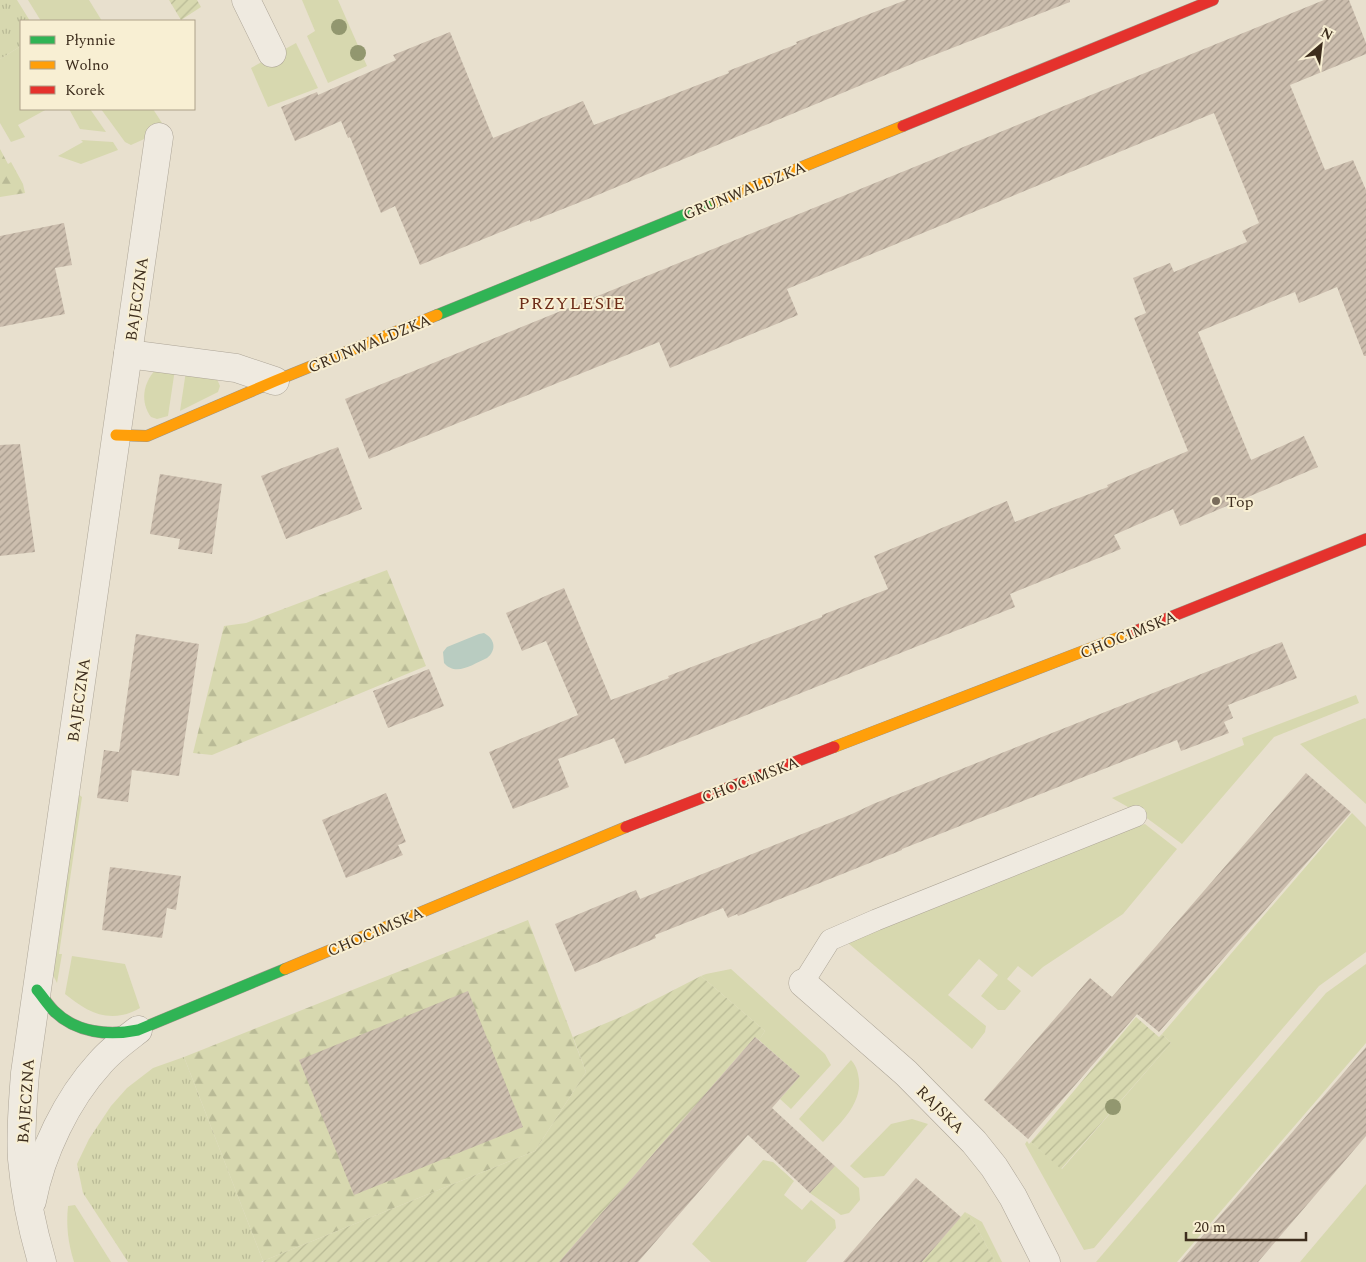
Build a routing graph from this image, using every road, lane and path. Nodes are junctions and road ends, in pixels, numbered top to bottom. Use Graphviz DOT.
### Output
graph roads {
  1 [pos="246,0"];
  2 [pos="1213,0"];
  3 [pos="272,53"];
  4 [pos="159,137"];
  5 [pos="128,354"];
  6 [pos="275,381"];
  7 [pos="116,435"];
  8 [pos="1366,539"];
  9 [pos="1136,816"];
  10 [pos="803,983"];
  11 [pos="37,990"];
  12 [pos="138,1030"];
  13 [pos="29,1214"];
  14 [pos="42,1262"];
  15 [pos="1046,1262"];
  1 -- 3 [label="street"];
  2 -- 6 [label="street, GRUNWALDZKA"];
  4 -- 5 [label="street, BAJECZNA"];
  5 -- 6 [label="street"];
  5 -- 7 [label="street, BAJECZNA"];
  6 -- 7 [label="street, GRUNWALDZKA"];
  7 -- 11 [label="street, BAJECZNA"];
  8 -- 12 [label="street, CHOCIMSKA"];
  9 -- 10 [label="lane"];
  10 -- 15 [label="street, RAJSKA"];
  11 -- 12 [label="street, CHOCIMSKA"];
  11 -- 13 [label="street, BAJECZNA"];
  12 -- 13 [label="street, CHOCIMSKA"];
  13 -- 14 [label="street, BAJECZNA"];
}
